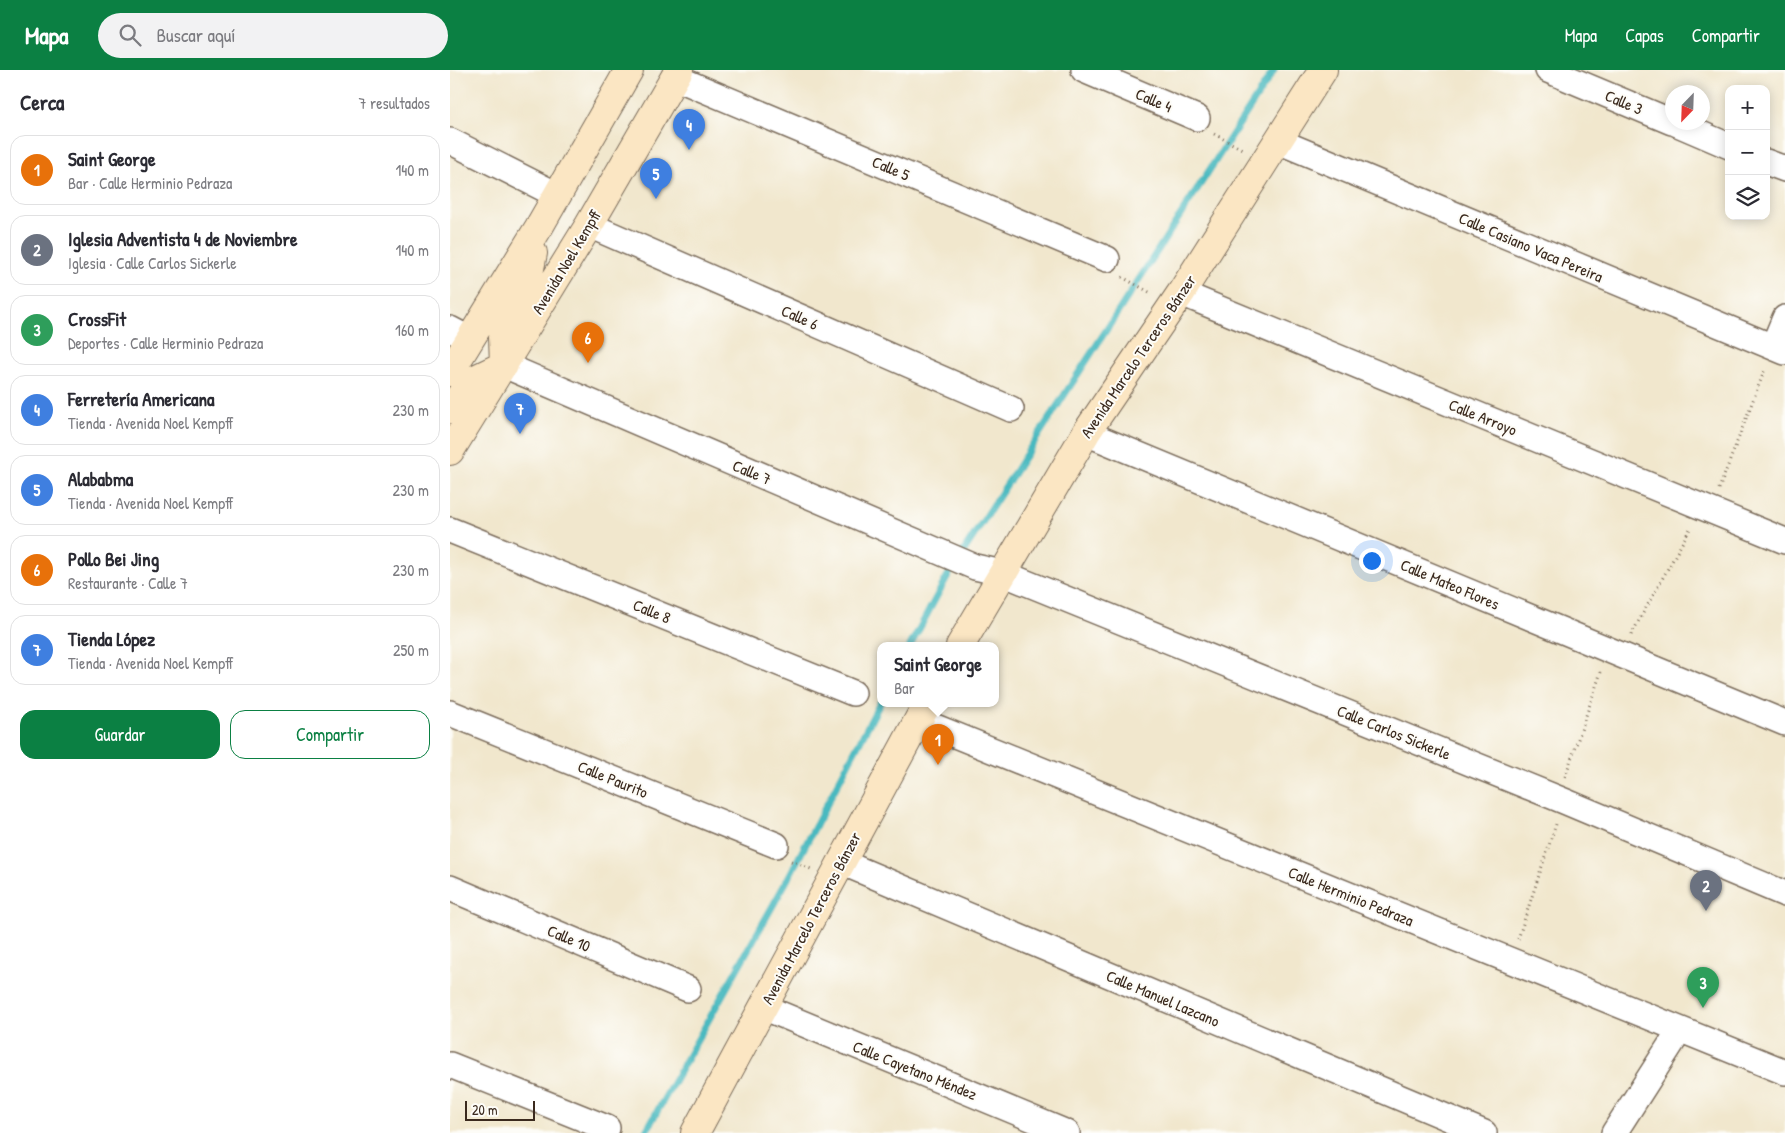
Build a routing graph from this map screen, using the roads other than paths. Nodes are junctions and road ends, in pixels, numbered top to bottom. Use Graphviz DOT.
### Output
graph roads {
  1 [pos="630,70"];
  2 [pos="1084,70"];
  3 [pos="1322,70"];
  4 [pos="1548,70"];
  5 [pos="677,74"];
  6 [pos="1665,119"];
  7 [pos="1206,126"];
  8 [pos="1692,130"];
  9 [pos="450,141"];
  10 [pos="1278,141"];
  11 [pos="1725,144"];
  12 [pos="1770,163"];
  13 [pos="1785,169"];
  14 [pos="557,195"];
  15 [pos="589,225"];
  16 [pos="538,227"];
  17 [pos="1113,267"];
  18 [pos="1181,293"];
  19 [pos="1785,318"];
  20 [pos="460,334"];
  21 [pos="1779,350"];
  22 [pos="504,365"];
  23 [pos="450,372"];
  24 [pos="450,409"];
  25 [pos="1010,409"];
  26 [pos="1086,433"];
  27 [pos="450,451"];
  28 [pos="450,530"];
  29 [pos="1785,541"];
  30 [pos="1002,572"];
  31 [pos="962,642"];
  32 [pos="853,693"];
  33 [pos="923,712"];
  34 [pos="450,713"];
  35 [pos="1785,723"];
  36 [pos="782,852"];
  37 [pos="830,867"];
  38 [pos="450,888"];
  39 [pos="1785,894"];
  40 [pos="688,988"];
  41 [pos="763,1007"];
  42 [pos="1680,1030"];
  43 [pos="450,1065"];
  44 [pos="1785,1072"];
  45 [pos="607,1128"];
  46 [pos="695,1133"];
  47 [pos="1067,1133"];
  48 [pos="1484,1133"];
  49 [pos="1614,1133"];
  1 -- 14 [label="street"];
  2 -- 7 [label="street, Calle 4"];
  3 -- 10 [label="street, Avenida Marcelo Terceros Bánzer"];
  4 -- 6 [label="street, Calle 3"];
  5 -- 15 [label="street, Avenida Noel Kempff"];
  5 -- 17 [label="street, Calle 5"];
  8 -- 11 [label="street, Calle 3"];
  9 -- 14 [label="street"];
  10 -- 18 [label="street, Avenida Marcelo Terceros Bánzer"];
  10 -- 21 [label="street, Calle Casiano Vaca Pereira"];
  12 -- 13 [label="street"];
  14 -- 16 [label="street"];
  15 -- 22 [label="street, Avenida Noel Kempff"];
  15 -- 25 [label="street, Calle 6"];
  16 -- 20 [label="street"];
  16 -- 22 [label="street"];
  18 -- 26 [label="street, Avenida Marcelo Terceros Bánzer"];
  18 -- 29 [label="street, Calle Arroyo"];
  19 -- 21 [label="street"];
  20 -- 23 [label="street"];
  22 -- 24 [label="street"];
  22 -- 27 [label="street, Avenida Noel Kempff"];
  22 -- 30 [label="street, Calle 7"];
  26 -- 30 [label="street, Avenida Marcelo Terceros Bánzer"];
  26 -- 35 [label="street, Calle Mateo Flores"];
  28 -- 32 [label="street, Calle 8"];
  30 -- 31 [label="street, Avenida Marcelo Terceros Bánzer"];
  30 -- 39 [label="street, Calle Carlos Sickerle"];
  33 -- 37 [label="street, Avenida Marcelo Terceros Bánzer"];
  33 -- 42 [label="street, Calle Herminio Pedraza"];
  34 -- 36 [label="street, Calle Paurito"];
  37 -- 41 [label="street, Avenida Marcelo Terceros Bánzer"];
  37 -- 48 [label="street, Calle Manuel Lazcano"];
  38 -- 40 [label="street, Calle 10"];
  41 -- 46 [label="street, Avenida Marcelo Terceros Bánzer"];
  41 -- 47 [label="street, Calle Cayetano Méndez"];
  42 -- 44 [label="street, Calle Herminio Pedraza"];
  42 -- 49 [label="street"];
  43 -- 45 [label="street"];
}
